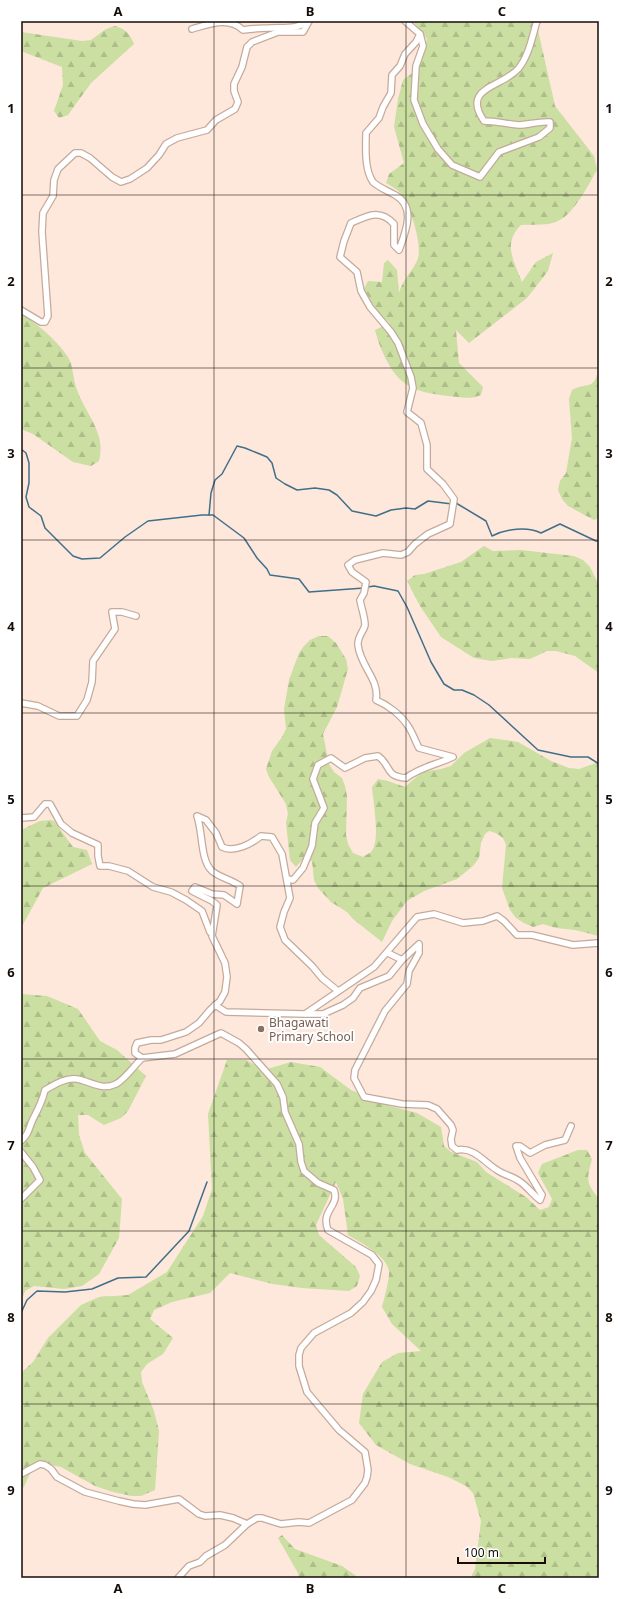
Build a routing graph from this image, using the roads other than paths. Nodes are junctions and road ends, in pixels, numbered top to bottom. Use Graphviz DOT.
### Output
graph roads {
  1 [pos="309,21"];
  2 [pos="405,21"];
  3 [pos="537,21"];
  4 [pos="192,29"];
  5 [pos="420,34"];
  6 [pos="21,310"];
  7 [pos="136,616"];
  8 [pos="21,703"];
  9 [pos="21,818"];
  10 [pos="287,879"];
  11 [pos="212,936"];
  12 [pos="599,944"];
  13 [pos="388,953"];
  14 [pos="402,960"];
  15 [pos="338,991"];
  16 [pos="215,1005"];
  17 [pos="305,1014"];
  18 [pos="142,1058"];
  19 [pos="571,1126"];
  20 [pos="21,1141"];
  21 [pos="21,1152"];
  22 [pos="21,1199"];
  23 [pos="21,1474"];
  24 [pos="247,1524"];
  25 [pos="178,1578"];
  1 -- 4 [label="street"];
  1 -- 6 [label="street"];
  2 -- 5 [label="street"];
  3 -- 5 [label="street"];
  5 -- 10 [label="street"];
  7 -- 8 [label="street"];
  9 -- 11 [label="street"];
  10 -- 11 [label="street"];
  10 -- 15 [label="street"];
  11 -- 16 [label="street"];
  12 -- 13 [label="street"];
  13 -- 14 [label="street"];
  13 -- 15 [label="street"];
  14 -- 17 [label="street"];
  14 -- 19 [label="street"];
  15 -- 17 [label="street"];
  16 -- 17 [label="street"];
  16 -- 18 [label="street"];
  18 -- 20 [label="street"];
  18 -- 24 [label="street"];
  21 -- 22 [label="street"];
  23 -- 24 [label="street"];
  24 -- 25 [label="street"];
}
